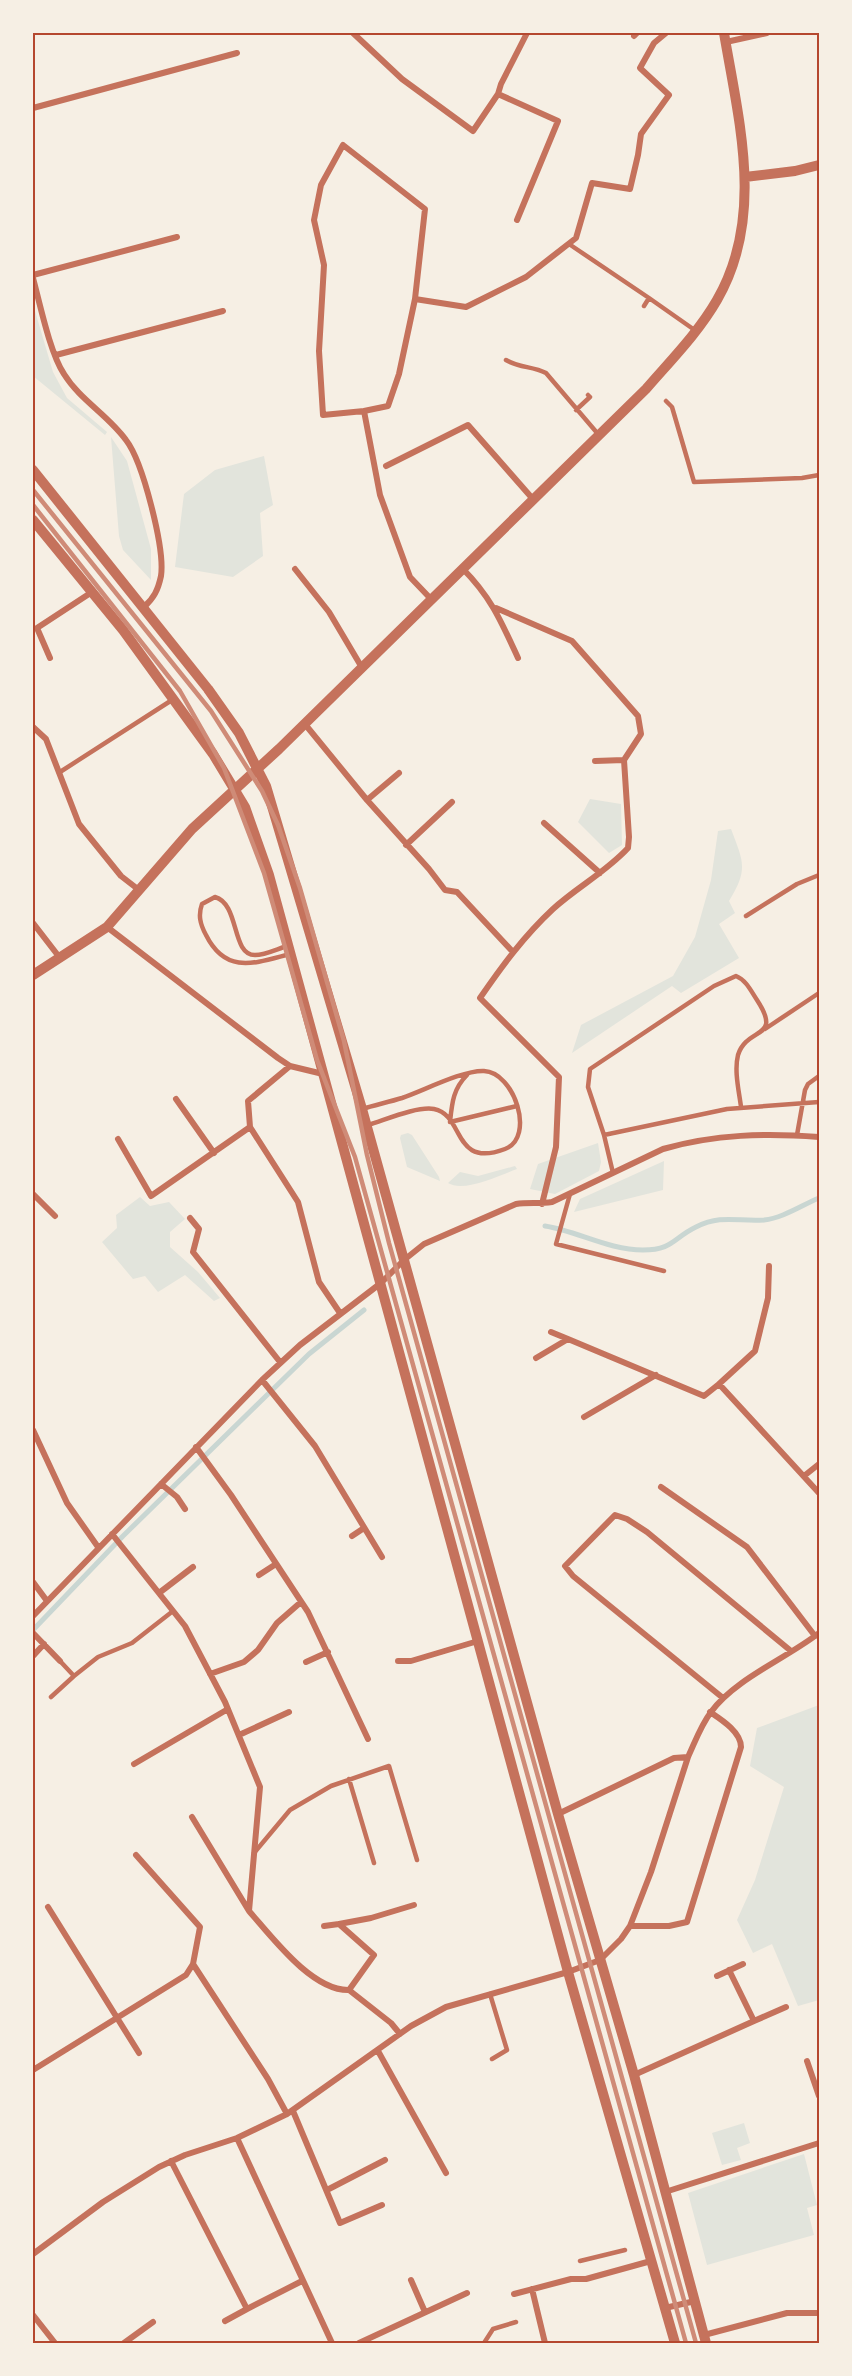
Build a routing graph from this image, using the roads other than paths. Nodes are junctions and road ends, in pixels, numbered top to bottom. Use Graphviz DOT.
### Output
graph roads {
  1 [pos="353,33"];
  2 [pos="526,33"];
  3 [pos="666,33"];
  4 [pos="767,33"];
  5 [pos="725,38"];
  6 [pos="237,53"];
  7 [pos="498,94"];
  8 [pos="33,108"];
  9 [pos="819,165"];
  10 [pos="745,177"];
  11 [pos="517,220"];
  12 [pos="177,237"];
  13 [pos="569,244"];
  14 [pos="33,277"];
  15 [pos="650,298"];
  16 [pos="414,299"];
  17 [pos="644,306"];
  18 [pos="223,311"];
  19 [pos="696,331"];
  20 [pos="56,355"];
  21 [pos="506,360"];
  22 [pos="588,395"];
  23 [pos="666,400"];
  24 [pos="364,411"];
  25 [pos="576,411"];
  26 [pos="598,435"];
  27 [pos="386,465"];
  28 [pos="33,470"];
  29 [pos="819,475"];
  30 [pos="532,498"];
  31 [pos="33,520"];
  32 [pos="295,568"];
  33 [pos="461,568"];
  34 [pos="92,592"];
  35 [pos="430,598"];
  36 [pos="144,607"];
  37 [pos="496,609"];
  38 [pos="50,658"];
  39 [pos="519,658"];
  40 [pos="362,666"];
  41 [pos="175,699"];
  42 [pos="304,723"];
  43 [pos="33,728"];
  44 [pos="624,760"];
  45 [pos="595,761"];
  46 [pos="258,769"];
  47 [pos="60,772"];
  48 [pos="399,773"];
  49 [pos="236,789"];
  50 [pos="367,800"];
  51 [pos="452,802"];
  52 [pos="544,823"];
  53 [pos="406,845"];
  54 [pos="600,873"];
  55 [pos="819,875"];
  56 [pos="139,890"];
  57 [pos="746,916"];
  58 [pos="33,923"];
  59 [pos="107,927"];
  60 [pos="289,950"];
  61 [pos="512,951"];
  62 [pos="60,958"];
  63 [pos="33,975"];
  64 [pos="819,993"];
  65 [pos="765,1029"];
  66 [pos="290,1066"];
  67 [pos="469,1073"];
  68 [pos="324,1074"];
  69 [pos="819,1076"];
  70 [pos="176,1099"];
  71 [pos="803,1102"];
  72 [pos="819,1102"];
  73 [pos="517,1106"];
  74 [pos="741,1107"];
  75 [pos="362,1109"];
  76 [pos="450,1122"];
  77 [pos="366,1126"];
  78 [pos="250,1127"];
  79 [pos="604,1135"];
  80 [pos="796,1135"];
  81 [pos="819,1137"];
  82 [pos="118,1138"];
  83 [pos="214,1153"];
  84 [pos="613,1173"];
  85 [pos="33,1194"];
  86 [pos="570,1194"];
  87 [pos="542,1204"];
  88 [pos="55,1216"];
  89 [pos="190,1218"];
  90 [pos="404,1260"];
  91 [pos="769,1266"];
  92 [pos="664,1271"];
  93 [pos="381,1283"];
  94 [pos="340,1313"];
  95 [pos="551,1332"];
  96 [pos="568,1339"];
  97 [pos="536,1358"];
  98 [pos="280,1362"];
  99 [pos="656,1376"];
  100 [pos="262,1380"];
  101 [pos="719,1384"];
  102 [pos="584,1417"];
  103 [pos="33,1430"];
  104 [pos="197,1449"];
  105 [pos="819,1464"];
  106 [pos="804,1476"];
  107 [pos="163,1486"];
  108 [pos="661,1487"];
  109 [pos="819,1493"];
  110 [pos="185,1509"];
  111 [pos="364,1528"];
  112 [pos="113,1536"];
  113 [pos="352,1536"];
  114 [pos="98,1546"];
  115 [pos="382,1557"];
  116 [pos="276,1564"];
  117 [pos="193,1567"];
  118 [pos="260,1575"];
  119 [pos="33,1582"];
  120 [pos="159,1593"];
  121 [pos="47,1601"];
  122 [pos="301,1602"];
  123 [pos="173,1611"];
  124 [pos="33,1616"];
  125 [pos="33,1633"];
  126 [pos="817,1634"];
  127 [pos="478,1641"];
  128 [pos="44,1644"];
  129 [pos="791,1651"];
  130 [pos="328,1652"];
  131 [pos="33,1656"];
  132 [pos="60,1661"];
  133 [pos="398,1661"];
  134 [pos="306,1662"];
  135 [pos="210,1674"];
  136 [pos="74,1676"];
  137 [pos="51,1696"];
  138 [pos="723,1698"];
  139 [pos="228,1709"];
  140 [pos="289,1712"];
  141 [pos="710,1712"];
  142 [pos="239,1735"];
  143 [pos="368,1739"];
  144 [pos="688,1757"];
  145 [pos="134,1764"];
  146 [pos="349,1779"];
  147 [pos="558,1814"];
  148 [pos="192,1817"];
  149 [pos="254,1853"];
  150 [pos="136,1855"];
  151 [pos="417,1860"];
  152 [pos="375,1863"];
  153 [pos="414,1905"];
  154 [pos="48,1907"];
  155 [pos="249,1911"];
  156 [pos="339,1924"];
  157 [pos="324,1926"];
  158 [pos="630,1926"];
  159 [pos="600,1960"];
  160 [pos="192,1964"];
  161 [pos="743,1964"];
  162 [pos="729,1970"];
  163 [pos="568,1972"];
  164 [pos="717,1976"];
  165 [pos="349,1990"];
  166 [pos="490,1994"];
  167 [pos="786,2007"];
  168 [pos="117,2017"];
  169 [pos="754,2021"];
  170 [pos="400,2034"];
  171 [pos="378,2051"];
  172 [pos="139,2053"];
  173 [pos="492,2059"];
  174 [pos="807,2061"];
  175 [pos="33,2070"];
  176 [pos="634,2075"];
  177 [pos="819,2096"];
  178 [pos="290,2113"];
  179 [pos="237,2138"];
  180 [pos="816,2146"];
  181 [pos="386,2160"];
  182 [pos="171,2161"];
  183 [pos="446,2173"];
  184 [pos="327,2190"];
  185 [pos="665,2192"];
  186 [pos="382,2205"];
  187 [pos="625,2250"];
  188 [pos="33,2254"];
  189 [pos="580,2261"];
  190 [pos="651,2261"];
  191 [pos="411,2280"];
  192 [pos="302,2281"];
  193 [pos="532,2289"];
  194 [pos="467,2293"];
  195 [pos="514,2294"];
  196 [pos="695,2301"];
  197 [pos="665,2308"];
  198 [pos="247,2309"];
  199 [pos="425,2312"];
  200 [pos="819,2313"];
  201 [pos="33,2315"];
  202 [pos="225,2321"];
  203 [pos="153,2322"];
  204 [pos="516,2322"];
  205 [pos="705,2339"];
  206 [pos="55,2343"];
  207 [pos="124,2343"];
  208 [pos="332,2343"];
  209 [pos="359,2343"];
  210 [pos="484,2343"];
  211 [pos="545,2343"];
  212 [pos="675,2343"];
  1 -- 7 [label="street"];
  2 -- 7 [label="street"];
  3 -- 13 [label="street"];
  4 -- 5 [label="street"];
  5 -- 10 [label="street"];
  6 -- 8 [label="street"];
  7 -- 11 [label="street"];
  9 -- 10 [label="street"];
  10 -- 19 [label="street"];
  12 -- 14 [label="street"];
  13 -- 15 [label="lane"];
  13 -- 16 [label="street"];
  14 -- 20 [label="street"];
  15 -- 17 [label="lane"];
  15 -- 19 [label="lane"];
  16 -- 24 [label="street"];
  16 -- 24 [label="street"];
  18 -- 20 [label="street"];
  19 -- 26 [label="street"];
  20 -- 36 [label="street"];
  21 -- 25 [label="lane"];
  22 -- 25 [label="lane"];
  23 -- 29 [label="lane"];
  24 -- 35 [label="street"];
  25 -- 26 [label="lane"];
  26 -- 30 [label="street"];
  27 -- 30 [label="street"];
  28 -- 36 [label="street"];
  30 -- 33 [label="street"];
  31 -- 34 [label="street"];
  32 -- 40 [label="street"];
  33 -- 35 [label="street"];
  33 -- 37 [label="street"];
  34 -- 38 [label="street"];
  34 -- 41 [label="street"];
  35 -- 40 [label="street"];
  36 -- 46 [label="street"];
  37 -- 39 [label="street"];
  37 -- 44 [label="street"];
  40 -- 42 [label="street"];
  41 -- 47 [label="lane"];
  41 -- 49 [label="street"];
  42 -- 46 [label="street"];
  42 -- 50 [label="street"];
  43 -- 47 [label="street"];
  44 -- 45 [label="street"];
  44 -- 54 [label="street"];
  46 -- 49 [label="street"];
  46 -- 75 [label="street"];
  47 -- 56 [label="street"];
  48 -- 50 [label="street"];
  49 -- 56 [label="street"];
  49 -- 60 [label="street"];
  50 -- 53 [label="street"];
  51 -- 53 [label="street"];
  52 -- 54 [label="street"];
  53 -- 61 [label="street"];
  54 -- 61 [label="street"];
  55 -- 57 [label="lane"];
  56 -- 59 [label="street"];
  58 -- 62 [label="street"];
  59 -- 62 [label="street"];
  59 -- 66 [label="street"];
  60 -- 60 [label="lane"];
  60 -- 68 [label="street"];
  61 -- 87 [label="street"];
  62 -- 63 [label="street"];
  64 -- 65 [label="lane"];
  65 -- 74 [label="lane"];
  65 -- 79 [label="lane"];
  66 -- 68 [label="street"];
  66 -- 78 [label="street"];
  67 -- 73 [label="lane"];
  67 -- 75 [label="lane"];
  67 -- 76 [label="lane"];
  68 -- 93 [label="street"];
  69 -- 71 [label="lane"];
  70 -- 83 [label="street"];
  71 -- 72 [label="lane"];
  71 -- 74 [label="lane"];
  71 -- 80 [label="lane"];
  73 -- 76 [label="lane"];
  73 -- 76 [label="lane"];
  74 -- 79 [label="lane"];
  75 -- 77 [label="street"];
  76 -- 77 [label="lane"];
  77 -- 90 [label="street"];
  78 -- 83 [label="street"];
  78 -- 94 [label="street"];
  79 -- 84 [label="lane"];
  80 -- 81 [label="street"];
  80 -- 84 [label="street"];
  82 -- 83 [label="street"];
  84 -- 86 [label="street"];
  85 -- 88 [label="street"];
  86 -- 87 [label="street"];
  86 -- 92 [label="lane"];
  87 -- 90 [label="street"];
  89 -- 98 [label="street"];
  90 -- 93 [label="street"];
  90 -- 147 [label="street"];
  91 -- 101 [label="street"];
  93 -- 94 [label="street"];
  93 -- 127 [label="street"];
  94 -- 98 [label="street"];
  95 -- 96 [label="street"];
  96 -- 97 [label="street"];
  96 -- 99 [label="street"];
  98 -- 100 [label="street"];
  99 -- 101 [label="street"];
  99 -- 102 [label="street"];
  100 -- 104 [label="street"];
  100 -- 111 [label="street"];
  101 -- 106 [label="street"];
  103 -- 114 [label="street"];
  104 -- 107 [label="street"];
  104 -- 116 [label="street"];
  105 -- 106 [label="street"];
  106 -- 109 [label="street"];
  107 -- 110 [label="street"];
  107 -- 112 [label="street"];
  108 -- 126 [label="street"];
  111 -- 113 [label="street"];
  111 -- 115 [label="street"];
  112 -- 114 [label="street"];
  112 -- 120 [label="street"];
  114 -- 121 [label="street"];
  116 -- 118 [label="street"];
  116 -- 122 [label="street"];
  117 -- 120 [label="street"];
  119 -- 121 [label="street"];
  120 -- 123 [label="street"];
  121 -- 124 [label="street"];
  122 -- 130 [label="street"];
  122 -- 135 [label="street"];
  123 -- 135 [label="street"];
  123 -- 136 [label="lane"];
  125 -- 128 [label="street"];
  126 -- 129 [label="street"];
  127 -- 133 [label="street"];
  127 -- 163 [label="street"];
  128 -- 131 [label="street"];
  128 -- 132 [label="street"];
  129 -- 138 [label="street"];
  129 -- 138 [label="street"];
  130 -- 134 [label="street"];
  130 -- 143 [label="street"];
  132 -- 136 [label="lane"];
  135 -- 139 [label="street"];
  136 -- 137 [label="lane"];
  138 -- 141 [label="street"];
  139 -- 142 [label="street"];
  139 -- 145 [label="street"];
  140 -- 142 [label="street"];
  141 -- 144 [label="street"];
  141 -- 158 [label="street"];
  142 -- 149 [label="street"];
  144 -- 147 [label="street"];
  144 -- 158 [label="street"];
  146 -- 149 [label="lane"];
  146 -- 151 [label="lane"];
  146 -- 152 [label="lane"];
  147 -- 159 [label="street"];
  148 -- 155 [label="street"];
  149 -- 155 [label="street"];
  150 -- 160 [label="street"];
  153 -- 156 [label="street"];
  154 -- 168 [label="street"];
  155 -- 165 [label="street"];
  156 -- 157 [label="street"];
  156 -- 165 [label="street"];
  158 -- 159 [label="street"];
  159 -- 163 [label="street"];
  159 -- 176 [label="street"];
  160 -- 168 [label="street"];
  160 -- 178 [label="street"];
  161 -- 162 [label="street"];
  162 -- 164 [label="street"];
  162 -- 169 [label="street"];
  163 -- 166 [label="street"];
  163 -- 190 [label="street"];
  165 -- 170 [label="street"];
  166 -- 170 [label="street"];
  166 -- 173 [label="lane"];
  167 -- 169 [label="street"];
  168 -- 172 [label="street"];
  168 -- 175 [label="street"];
  169 -- 176 [label="street"];
  170 -- 171 [label="street"];
  171 -- 178 [label="street"];
  171 -- 183 [label="street"];
  174 -- 177 [label="street"];
  176 -- 185 [label="street"];
  178 -- 179 [label="street"];
  178 -- 184 [label="street"];
  179 -- 182 [label="street"];
  179 -- 192 [label="street"];
  180 -- 185 [label="street"];
  181 -- 184 [label="street"];
  182 -- 188 [label="street"];
  182 -- 198 [label="street"];
  184 -- 186 [label="street"];
  185 -- 196 [label="street"];
  187 -- 189 [label="lane"];
  190 -- 193 [label="street"];
  190 -- 197 [label="street"];
  191 -- 199 [label="street"];
  192 -- 198 [label="street"];
  192 -- 208 [label="street"];
  193 -- 195 [label="street"];
  193 -- 211 [label="street"];
  194 -- 199 [label="street"];
  196 -- 197 [label="street"];
  196 -- 205 [label="street"];
  197 -- 212 [label="street"];
  198 -- 202 [label="street"];
  199 -- 209 [label="street"];
  200 -- 205 [label="street"];
  201 -- 206 [label="street"];
  203 -- 207 [label="street"];
  204 -- 210 [label="lane"];
}
